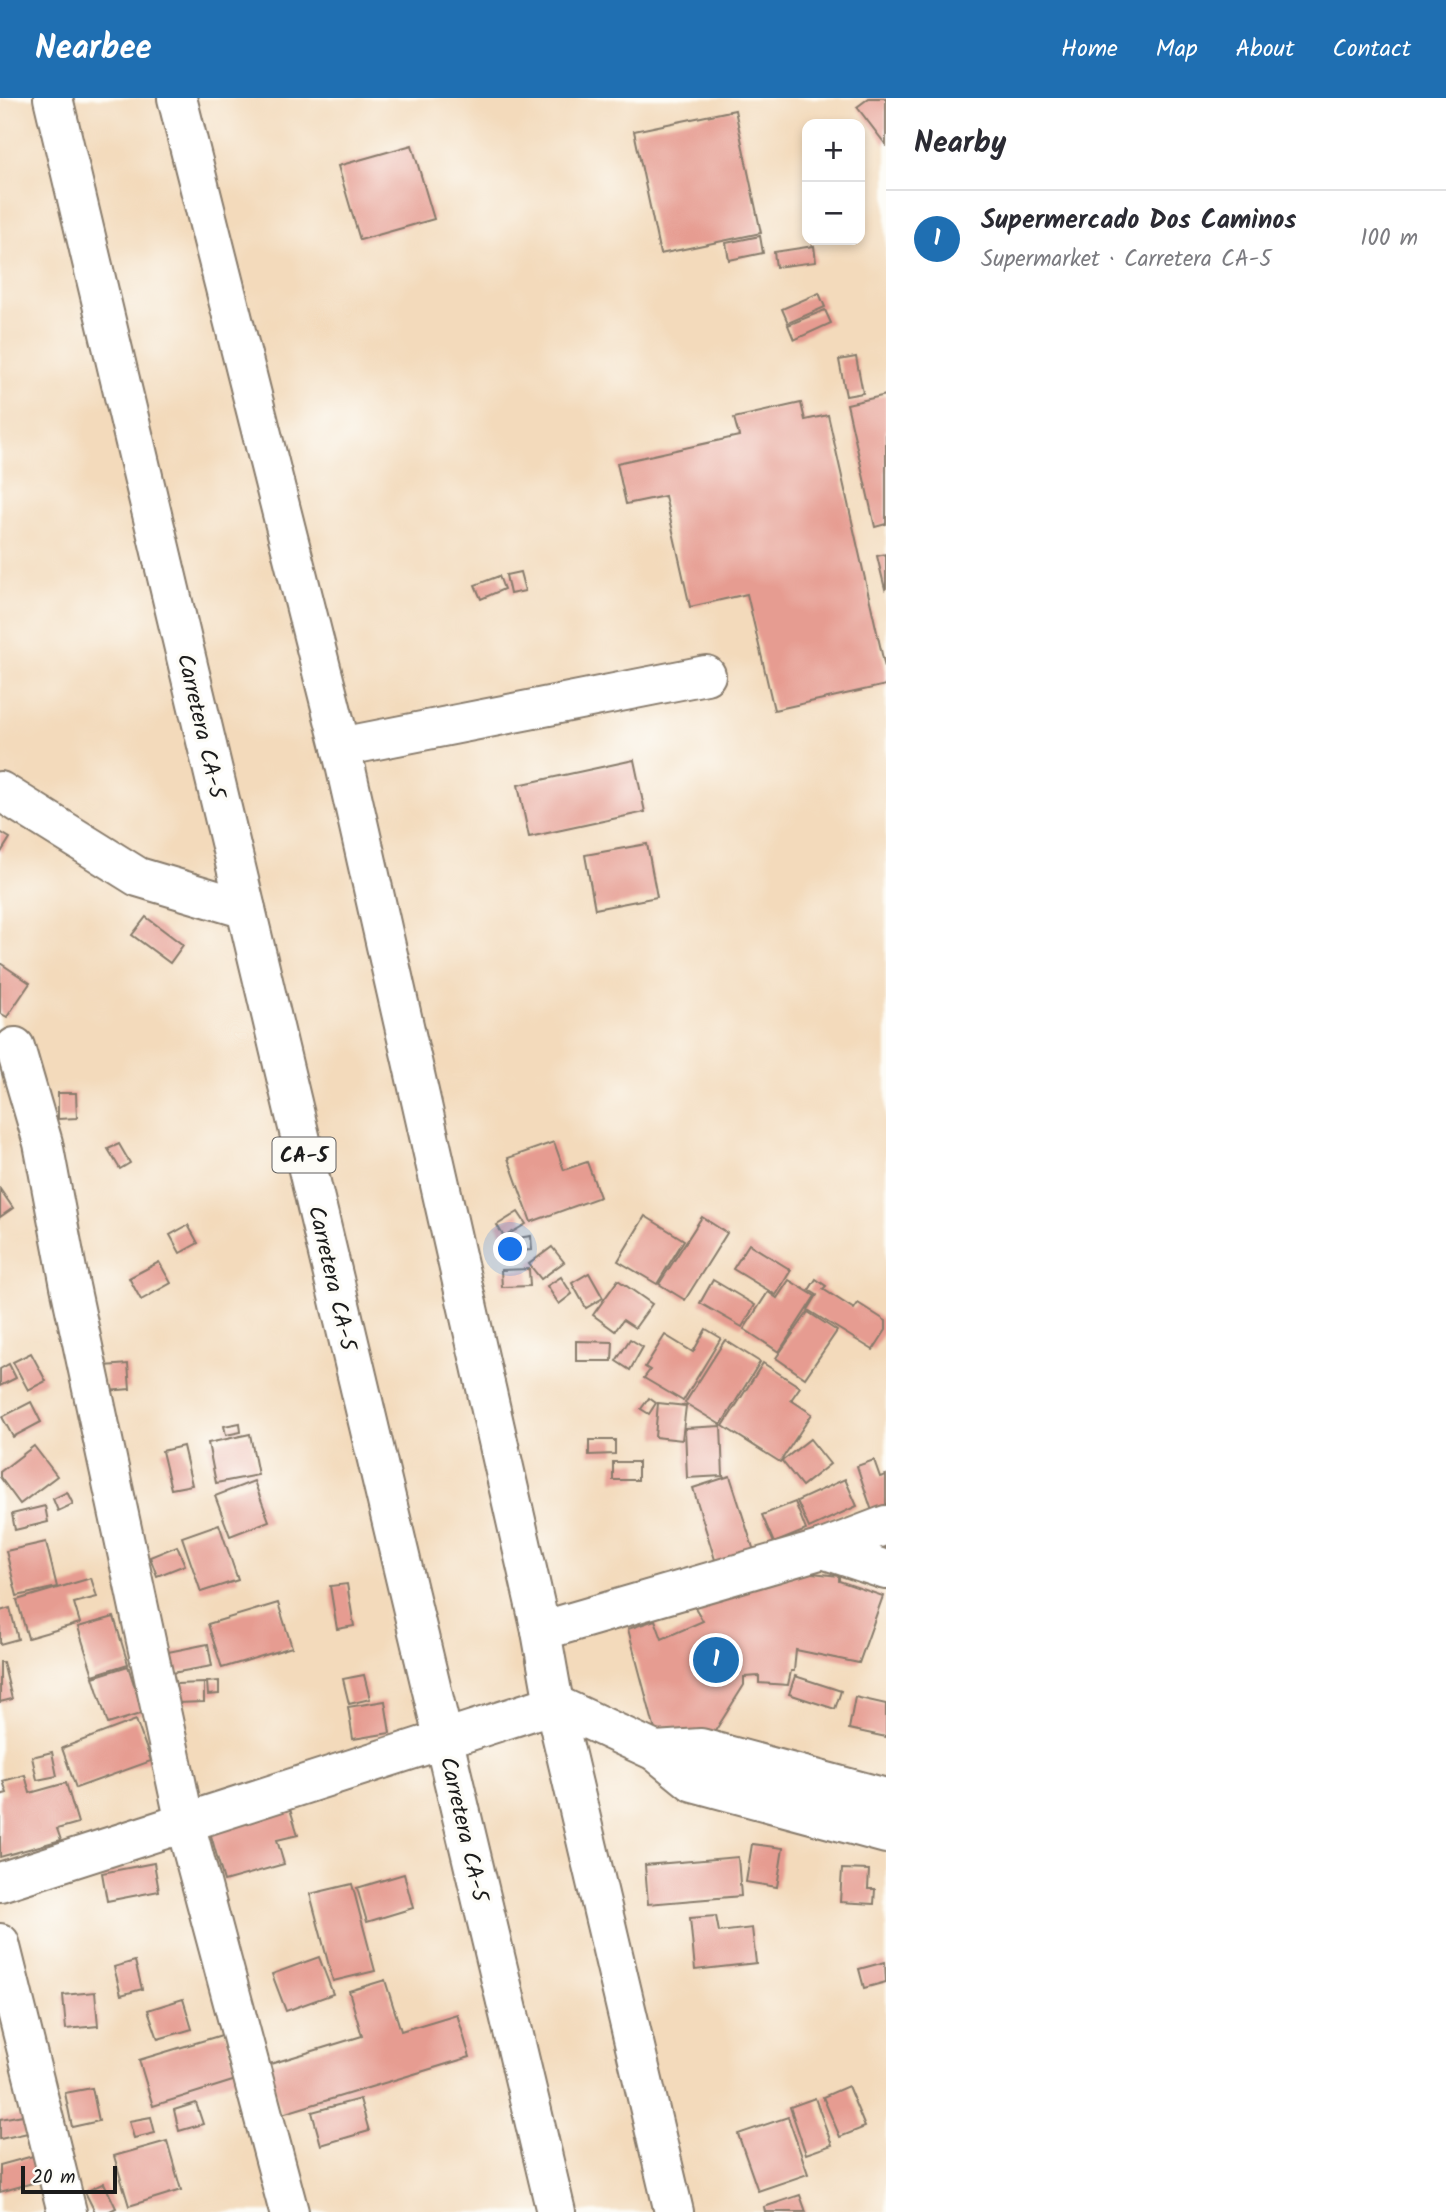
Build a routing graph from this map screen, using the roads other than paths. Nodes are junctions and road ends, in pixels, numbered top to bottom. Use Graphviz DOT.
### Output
graph roads {
  1 [pos="53,98"];
  2 [pos="177,98"];
  3 [pos="706,675"];
  4 [pos="341,747"];
  5 [pos="0,791"];
  6 [pos="246,909"];
  7 [pos="15,1047"];
  8 [pos="886,1525"];
  9 [pos="823,1549"];
  10 [pos="886,1570"];
  11 [pos="541,1631"];
  12 [pos="554,1704"];
  13 [pos="443,1740"];
  14 [pos="655,1751"];
  15 [pos="886,1798"];
  16 [pos="185,1823"];
  17 [pos="886,1834"];
  18 [pos="0,1882"];
  19 [pos="0,1943"];
  20 [pos="67,2212"];
  21 [pos="289,2212"];
  22 [pos="556,2212"];
  23 [pos="674,2212"];
  1 -- 6 [label="main road, Carretera CA-5 / CA-5"];
  2 -- 4 [label="main road"];
  3 -- 4 [label="main road"];
  4 -- 11 [label="main road"];
  5 -- 6 [label="main road"];
  6 -- 13 [label="main road, Carretera CA-5 / CA-5"];
  7 -- 16 [label="main road"];
  8 -- 9 [label="main road"];
  9 -- 10 [label="main road"];
  9 -- 11 [label="main road"];
  11 -- 12 [label="main road"];
  12 -- 13 [label="main road"];
  12 -- 14 [label="main road"];
  12 -- 23 [label="main road"];
  13 -- 16 [label="main road"];
  13 -- 22 [label="main road, Carretera CA-5 / CA-5"];
  14 -- 15 [label="main road"];
  14 -- 17 [label="main road"];
  16 -- 18 [label="main road"];
  16 -- 21 [label="main road"];
  19 -- 20 [label="main road"];
}
